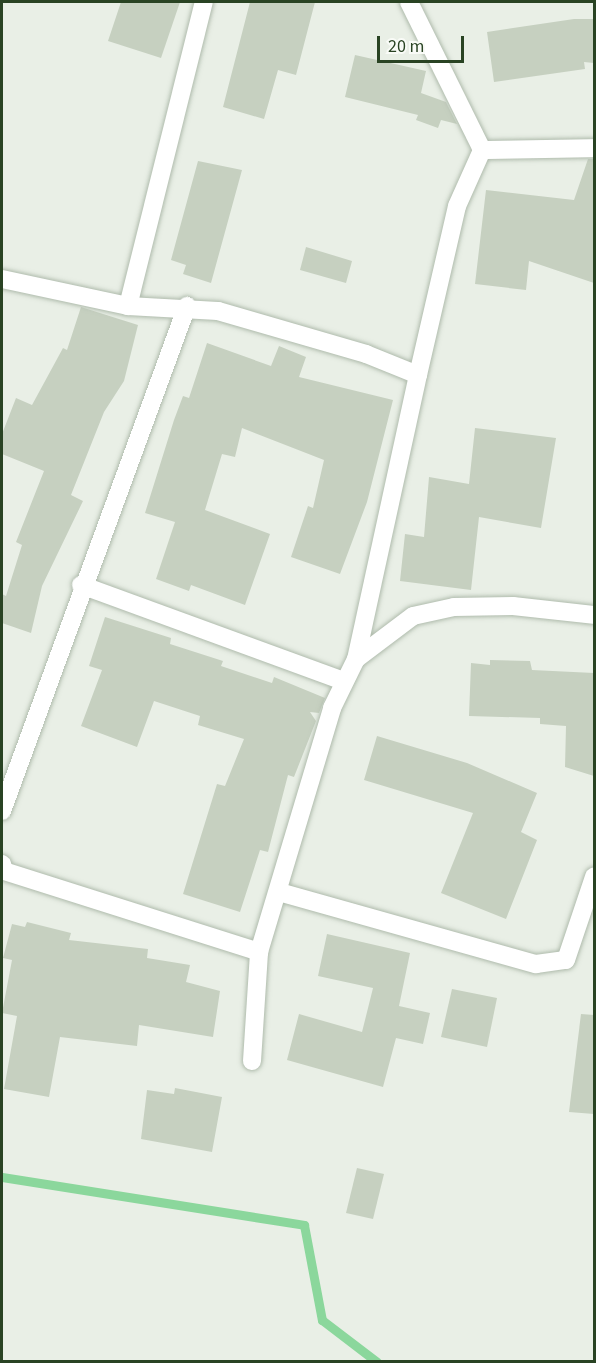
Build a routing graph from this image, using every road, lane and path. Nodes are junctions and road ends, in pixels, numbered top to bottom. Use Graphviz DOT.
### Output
graph roads {
  1 [pos="204,2"];
  2 [pos="409,2"];
  3 [pos="594,148"];
  4 [pos="482,150"];
  5 [pos="2,279"];
  6 [pos="128,306"];
  7 [pos="188,306"];
  8 [pos="418,375"];
  9 [pos="81,585"];
  10 [pos="594,615"];
  11 [pos="356,659"];
  12 [pos="344,681"];
  13 [pos="2,811"];
  14 [pos="2,864"];
  15 [pos="594,877"];
  16 [pos="279,892"];
  17 [pos="259,952"];
  18 [pos="252,1061"];
  1 -- 6 [label="street"];
  2 -- 4 [label="street"];
  3 -- 4 [label="street"];
  4 -- 8 [label="street"];
  5 -- 6 [label="street"];
  6 -- 7 [label="street"];
  7 -- 8 [label="street"];
  7 -- 9 [label="street"];
  8 -- 11 [label="street"];
  9 -- 12 [label="street"];
  9 -- 13 [label="street"];
  10 -- 11 [label="street"];
  11 -- 12 [label="street"];
  12 -- 16 [label="street"];
  14 -- 17 [label="street"];
  15 -- 16 [label="street"];
  16 -- 17 [label="street"];
  17 -- 18 [label="street"];
}
